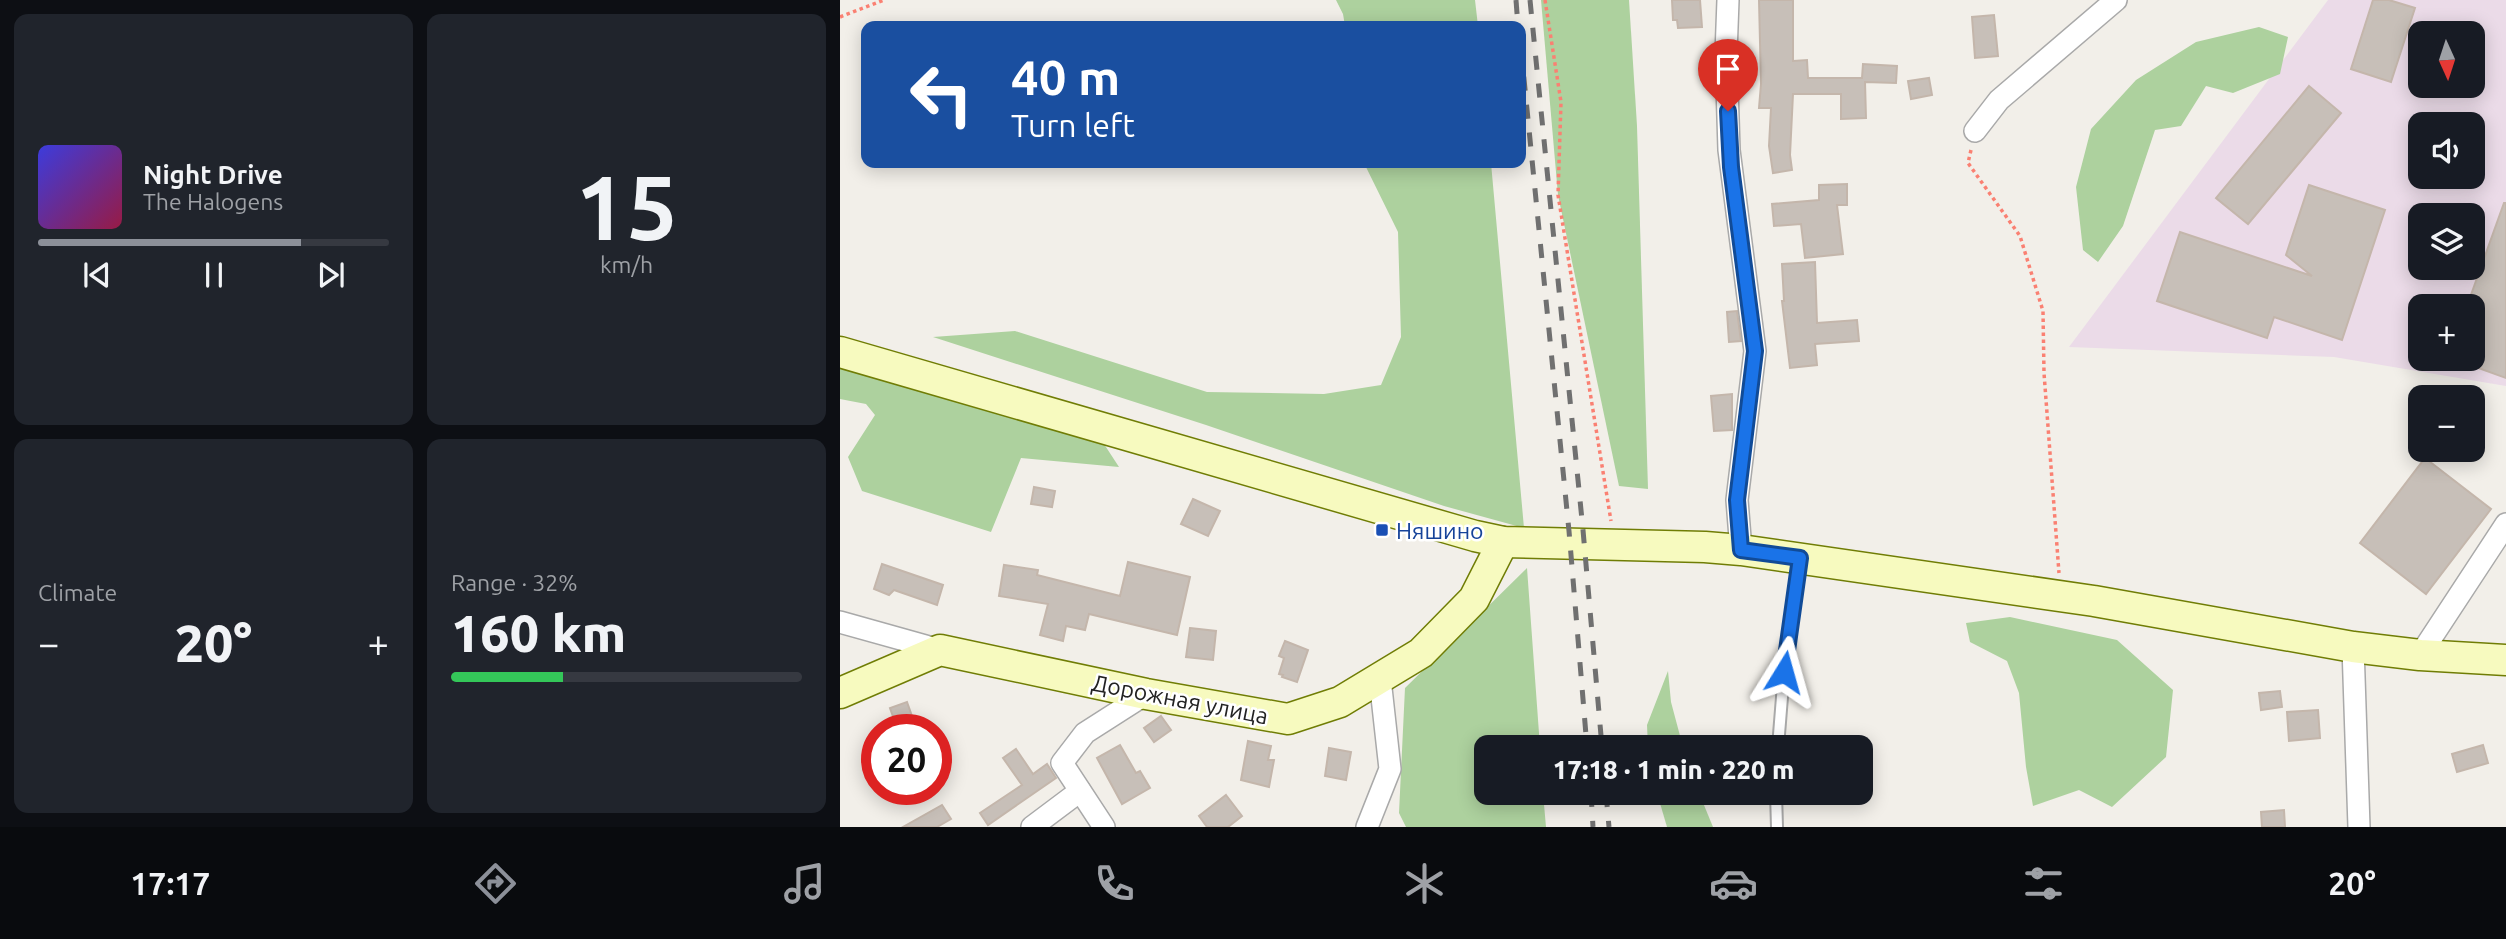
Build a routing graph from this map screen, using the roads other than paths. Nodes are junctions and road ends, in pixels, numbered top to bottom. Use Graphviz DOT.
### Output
graph roads {
  1 [pos="1728,0"];
  2 [pos="2116,0"];
  3 [pos="1975,131"];
  4 [pos="840,352"];
  5 [pos="2506,524"];
  6 [pos="1503,542"];
  7 [pos="1741,550"];
  8 [pos="1800,558"];
  9 [pos="840,622"];
  10 [pos="2353,647"];
  11 [pos="940,650"];
  12 [pos="2420,655"];
  13 [pos="2506,660"];
  14 [pos="1380,679"];
  15 [pos="840,693"];
  16 [pos="1146,694"];
  17 [pos="1779,735"];
  18 [pos="1080,792"];
  19 [pos="1776,805"];
  20 [pos="1032,827"];
  21 [pos="1104,827"];
  22 [pos="1367,827"];
  23 [pos="1777,827"];
  24 [pos="2358,827"];
  1 -- 7 [label="street"];
  2 -- 3 [label="street"];
  4 -- 6 [label="street"];
  5 -- 12 [label="street"];
  6 -- 7 [label="street"];
  6 -- 14 [label="street, Дорожная улица"];
  7 -- 8 [label="street"];
  8 -- 10 [label="street"];
  8 -- 17 [label="lane"];
  9 -- 11 [label="street"];
  10 -- 12 [label="street"];
  10 -- 24 [label="street"];
  11 -- 15 [label="street"];
  11 -- 16 [label="street, Дорожная улица"];
  12 -- 13 [label="street"];
  14 -- 16 [label="street, Дорожная улица"];
  14 -- 22 [label="street"];
  16 -- 18 [label="street"];
  18 -- 20 [label="street"];
  18 -- 21 [label="street"];
  19 -- 23 [label="lane"];
}
